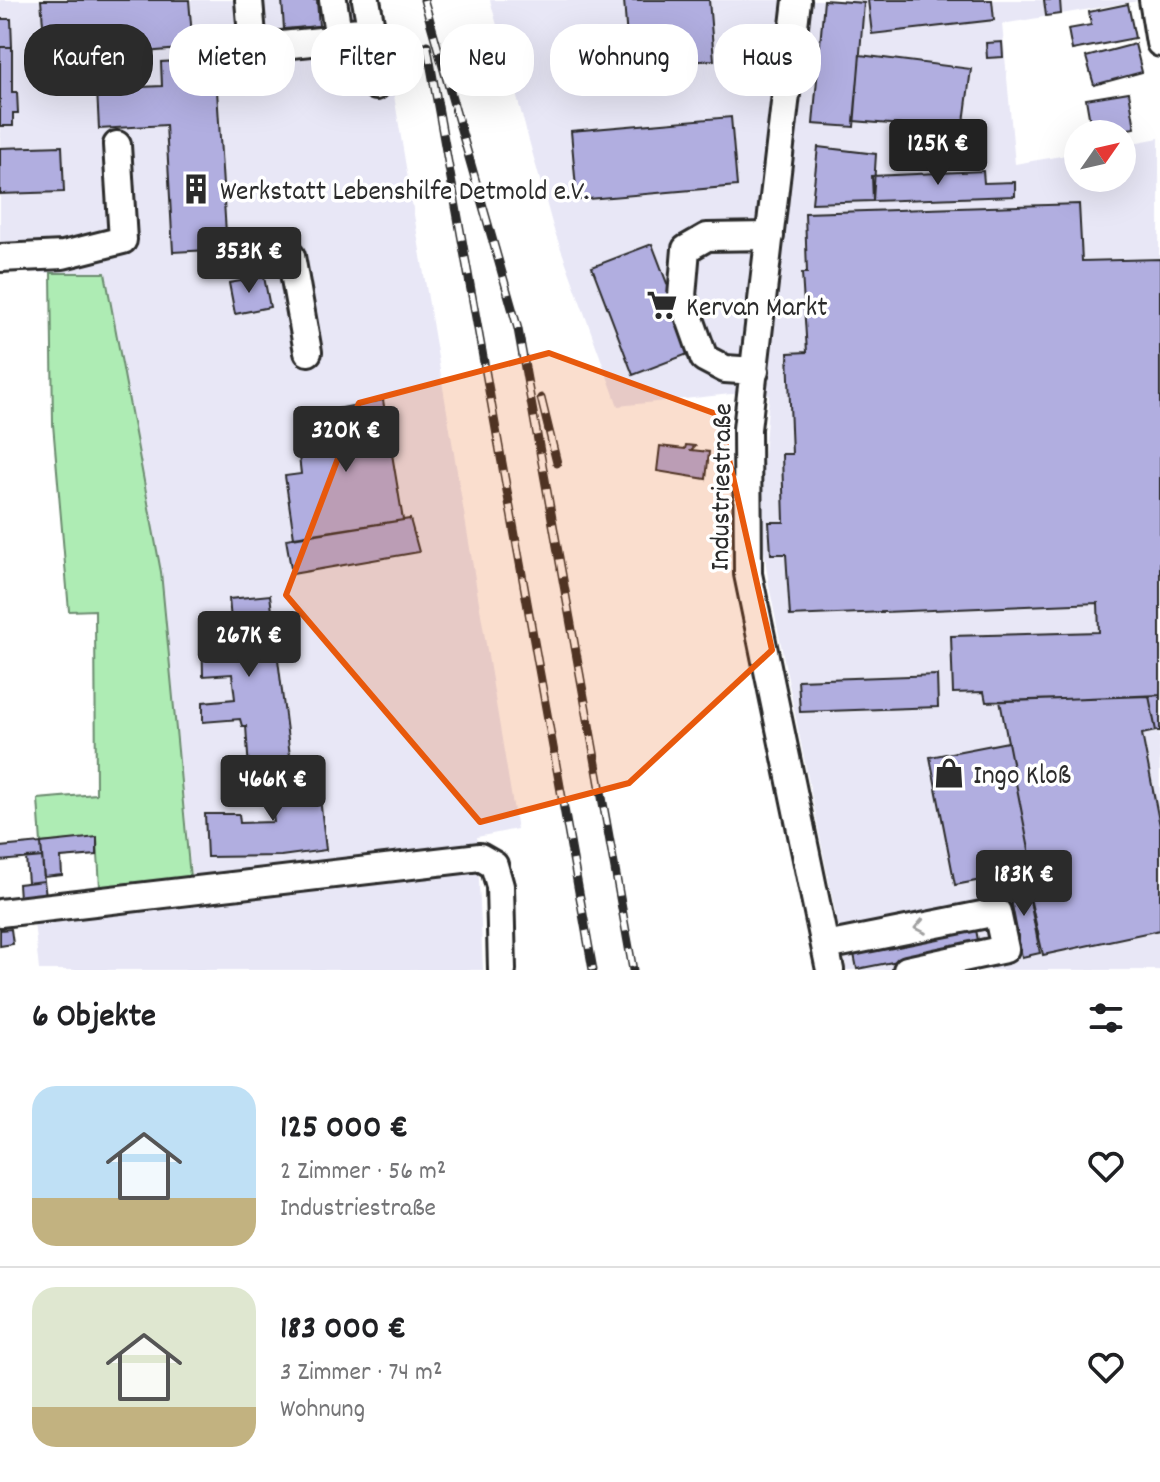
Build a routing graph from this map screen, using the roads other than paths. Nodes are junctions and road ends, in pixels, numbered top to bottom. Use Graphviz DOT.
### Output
graph roads {
  1 [pos="249,0"];
  2 [pos="333,0"];
  3 [pos="366,0"];
  4 [pos="797,0"];
  5 [pos="1153,0"];
  6 [pos="337,24"];
  7 [pos="371,24"];
  8 [pos="311,42"];
  9 [pos="1160,43"];
  10 [pos="117,145"];
  11 [pos="770,236"];
  12 [pos="291,256"];
  13 [pos="0,258"];
  14 [pos="308,352"];
  15 [pos="755,371"];
  16 [pos="0,913"];
  17 [pos="828,958"];
  18 [pos="502,970"];
  19 [pos="907,970"];
  1 -- 8 [label="street"];
  2 -- 6 [label="street"];
  3 -- 7 [label="street"];
  4 -- 11 [label="street, Industriestraße"];
  5 -- 9 [label="street"];
  10 -- 13 [label="street"];
  11 -- 15 [label="street, Industriestraße"];
  11 -- 15 [label="street"];
  12 -- 14 [label="street"];
  15 -- 17 [label="street, Industriestraße"];
  16 -- 18 [label="street"];
  19 -- 17 [label="street, one-way"];
}
